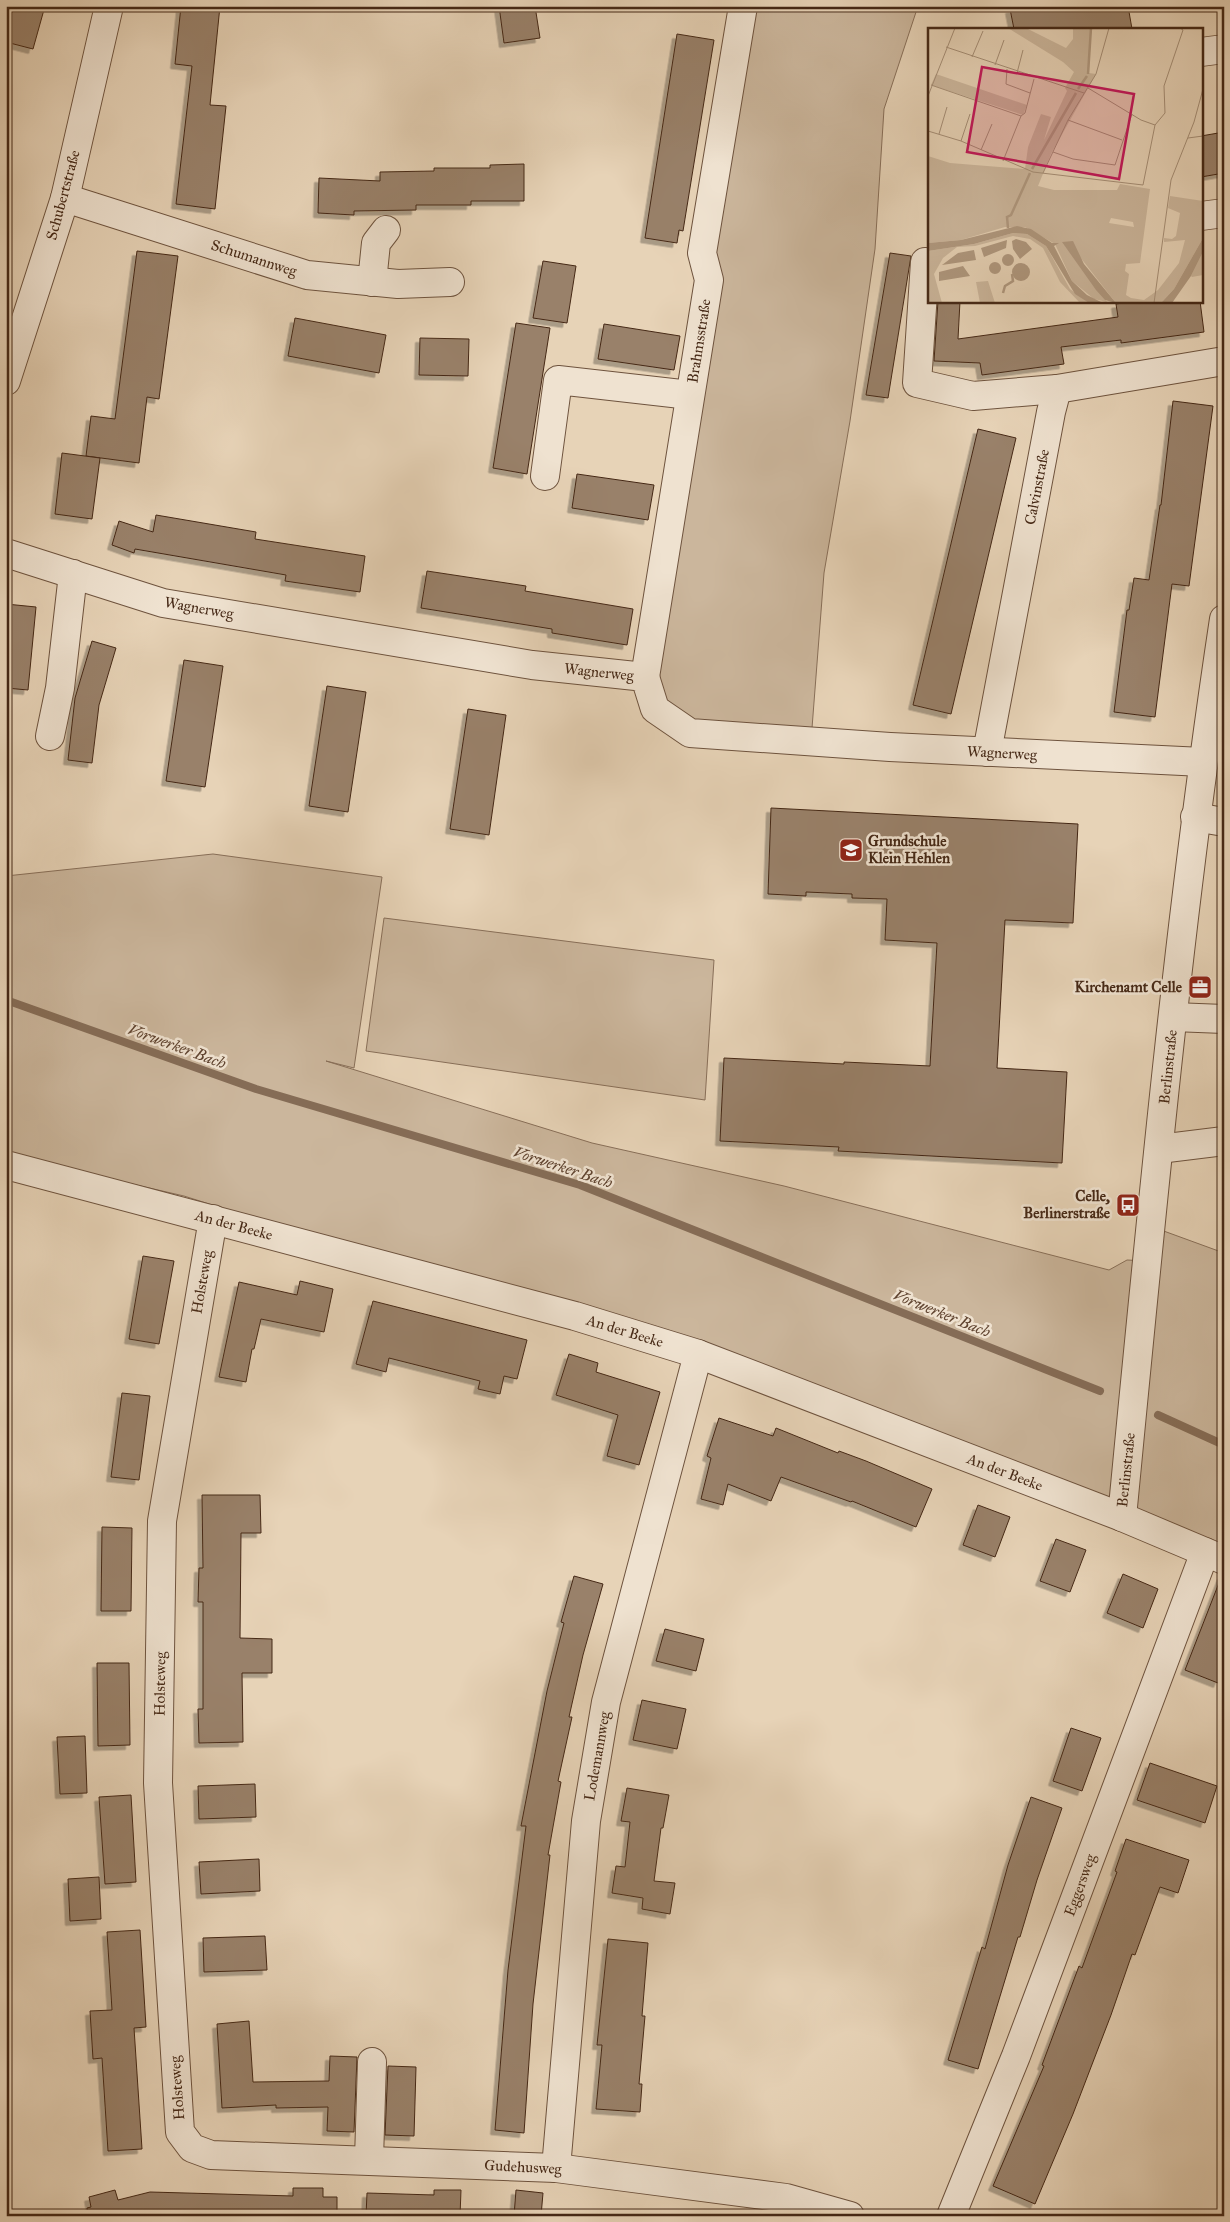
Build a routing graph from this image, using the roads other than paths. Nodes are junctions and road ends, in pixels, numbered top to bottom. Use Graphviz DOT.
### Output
graph roads {
  1 [pos="109,6"];
  2 [pos="743,6"];
  3 [pos="1224,48"];
  4 [pos="1202,52"];
  5 [pos="65,198"];
  6 [pos="1224,214"];
  7 [pos="1202,216"];
  8 [pos="386,230"];
  9 [pos="925,262"];
  10 [pos="372,282"];
  11 [pos="450,282"];
  12 [pos="1224,361"];
  13 [pos="6,381"];
  14 [pos="1057,389"];
  15 [pos="690,395"];
  16 [pos="545,476"];
  17 [pos="6,553"];
  18 [pos="73,574"];
  19 [pos="1224,619"];
  20 [pos="645,677"];
  21 [pos="50,736"];
  22 [pos="987,752"];
  23 [pos="1203,762"];
  24 [pos="1195,817"];
  25 [pos="1224,822"];
  26 [pos="1173,1017"];
  27 [pos="1224,1019"];
  28 [pos="1224,1141"];
  29 [pos="1159,1149"];
  30 [pos="6,1165"];
  31 [pos="213,1219"];
  32 [pos="698,1354"];
  33 [pos="1122,1517"];
  34 [pos="1214,1556"];
  35 [pos="372,2062"];
  36 [pos="192,2148"];
  37 [pos="369,2159"];
  38 [pos="556,2168"];
  39 [pos="850,2216"];
  40 [pos="951,2216"];
  1 -- 5 [label="street, Schubertstraße"];
  2 -- 15 [label="street, Brahmsstraße"];
  3 -- 4 [label="street"];
  5 -- 10 [label="street, Schumannweg"];
  5 -- 13 [label="street, Schubertstraße"];
  6 -- 7 [label="street"];
  8 -- 10 [label="street"];
  9 -- 14 [label="street"];
  10 -- 11 [label="street, Schumannweg"];
  12 -- 14 [label="street"];
  14 -- 22 [label="street, Calvinstraße"];
  15 -- 16 [label="street"];
  15 -- 20 [label="street, Brahmsstraße"];
  17 -- 18 [label="street, Wagnerweg"];
  18 -- 20 [label="street, Wagnerweg"];
  18 -- 21 [label="street"];
  19 -- 23 [label="street, Berlinstraße"];
  20 -- 22 [label="street, Wagnerweg"];
  22 -- 23 [label="street, Wagnerweg"];
  23 -- 24 [label="street, Berlinstraße"];
  24 -- 25 [label="street"];
  24 -- 26 [label="street, Berlinstraße"];
  26 -- 27 [label="street"];
  26 -- 29 [label="street, Berlinstraße"];
  28 -- 29 [label="street"];
  29 -- 33 [label="street, Berlinstraße"];
  30 -- 31 [label="street, An der Beeke"];
  31 -- 32 [label="street, An der Beeke"];
  31 -- 36 [label="street, Holsteweg"];
  32 -- 33 [label="street, An der Beeke"];
  32 -- 38 [label="street, Lodemannweg"];
  33 -- 34 [label="street, An der Beeke"];
  34 -- 40 [label="street, Eggersweg"];
  35 -- 37 [label="street"];
  36 -- 37 [label="street, Gudehusweg"];
  37 -- 38 [label="street, Gudehusweg"];
  38 -- 39 [label="street, Gudehusweg"];
}
